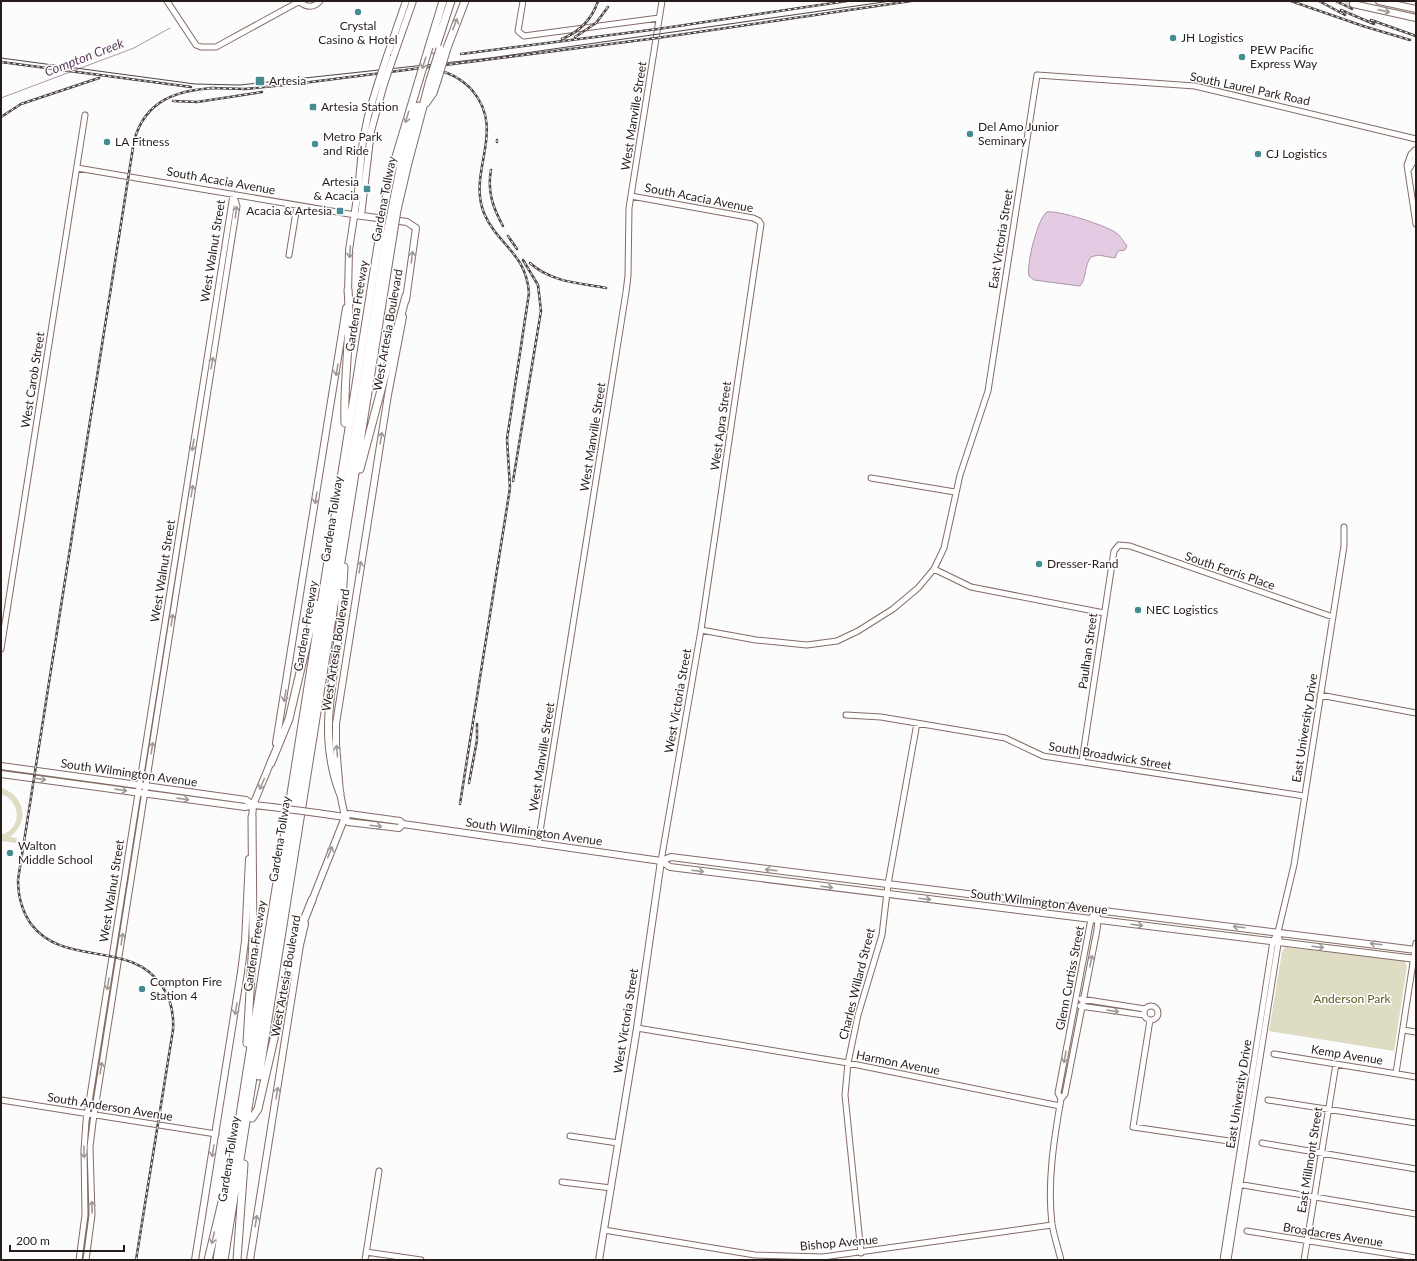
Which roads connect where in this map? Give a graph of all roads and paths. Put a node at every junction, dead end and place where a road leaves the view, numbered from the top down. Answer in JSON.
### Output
{"nodes":[{"id":1,"x":167,"y":1,"type":"edge"},
{"id":2,"x":299,"y":1,"type":"edge"},
{"id":3,"x":320,"y":1,"type":"edge"},
{"id":4,"x":406,"y":1,"type":"edge"},
{"id":5,"x":413,"y":1,"type":"edge"},
{"id":6,"x":443,"y":1,"type":"edge"},
{"id":7,"x":449,"y":1,"type":"edge"},
{"id":8,"x":455,"y":1,"type":"edge"},
{"id":9,"x":465,"y":1,"type":"edge"},
{"id":10,"x":523,"y":1,"type":"edge"},
{"id":11,"x":662,"y":1,"type":"edge"},
{"id":12,"x":1379,"y":1,"type":"edge"},
{"id":13,"x":1353,"y":4,"type":"dead end"},
{"id":14,"x":1416,"y":9,"type":"edge"},
{"id":15,"x":660,"y":18,"type":"junction"},
{"id":16,"x":1416,"y":18,"type":"edge"},
{"id":17,"x":437,"y":20,"type":"junction"},
{"id":18,"x":402,"y":23,"type":"junction"},
{"id":19,"x":438,"y":49,"type":"junction"},
{"id":20,"x":1052,"y":76,"type":"joint"},
{"id":21,"x":428,"y":80,"type":"junction"},
{"id":22,"x":381,"y":83,"type":"junction"},
{"id":23,"x":85,"y":115,"type":"dead end"},
{"id":24,"x":1416,"y":139,"type":"edge"},
{"id":25,"x":1416,"y":150,"type":"edge"},
{"id":26,"x":77,"y":168,"type":"junction"},
{"id":27,"x":233,"y":194,"type":"junction"},
{"id":28,"x":632,"y":196,"type":"junction"},
{"id":29,"x":297,"y":206,"type":"junction"},
{"id":30,"x":391,"y":209,"type":"junction"},
{"id":31,"x":358,"y":215,"type":"junction"},
{"id":32,"x":761,"y":224,"type":"joint"},
{"id":33,"x":1416,"y":224,"type":"edge"},
{"id":34,"x":387,"y":234,"type":"junction"},
{"id":35,"x":378,"y":242,"type":"junction"},
{"id":36,"x":223,"y":252,"type":"junction"},
{"id":37,"x":230,"y":253,"type":"junction"},
{"id":38,"x":289,"y":255,"type":"dead end"},
{"id":39,"x":348,"y":290,"type":"junction"},
{"id":40,"x":406,"y":296,"type":"junction"},
{"id":41,"x":214,"y":311,"type":"junction"},
{"id":42,"x":220,"y":312,"type":"junction"},
{"id":43,"x":196,"y":425,"type":"junction"},
{"id":44,"x":202,"y":426,"type":"junction"},
{"id":45,"x":346,"y":438,"type":"junction"},
{"id":46,"x":871,"y":478,"type":"dead end"},
{"id":47,"x":955,"y":492,"type":"junction"},
{"id":48,"x":183,"y":507,"type":"junction"},
{"id":49,"x":189,"y":508,"type":"junction"},
{"id":50,"x":350,"y":508,"type":"junction"},
{"id":51,"x":1344,"y":527,"type":"dead end"},
{"id":52,"x":332,"y":538,"type":"junction"},
{"id":53,"x":344,"y":539,"type":"junction"},
{"id":54,"x":1119,"y":545,"type":"joint"},
{"id":55,"x":934,"y":569,"type":"junction"},
{"id":56,"x":1104,"y":613,"type":"junction"},
{"id":57,"x":1333,"y":617,"type":"junction"},
{"id":58,"x":701,"y":630,"type":"junction"},
{"id":59,"x":162,"y":638,"type":"junction"},
{"id":60,"x":169,"y":638,"type":"junction"},
{"id":61,"x":1,"y":649,"type":"edge"},
{"id":62,"x":160,"y":655,"type":"junction"},
{"id":63,"x":166,"y":656,"type":"junction"},
{"id":64,"x":156,"y":674,"type":"junction"},
{"id":65,"x":163,"y":675,"type":"junction"},
{"id":66,"x":153,"y":695,"type":"junction"},
{"id":67,"x":160,"y":696,"type":"junction"},
{"id":68,"x":1320,"y":696,"type":"junction"},
{"id":69,"x":151,"y":712,"type":"junction"},
{"id":70,"x":157,"y":712,"type":"junction"},
{"id":71,"x":1416,"y":713,"type":"edge"},
{"id":72,"x":846,"y":715,"type":"dead end"},
{"id":73,"x":917,"y":723,"type":"junction"},
{"id":74,"x":147,"y":733,"type":"junction"},
{"id":75,"x":154,"y":734,"type":"junction"},
{"id":76,"x":1082,"y":762,"type":"junction"},
{"id":77,"x":271,"y":763,"type":"junction"},
{"id":78,"x":1,"y":766,"type":"edge"},
{"id":79,"x":1,"y":774,"type":"edge"},
{"id":80,"x":142,"y":786,"type":"junction"},
{"id":81,"x":141,"y":793,"type":"junction"},
{"id":82,"x":340,"y":793,"type":"junction"},
{"id":83,"x":1304,"y":796,"type":"junction"},
{"id":84,"x":253,"y":805,"type":"junction"},
{"id":85,"x":252,"y":817,"type":"junction"},
{"id":86,"x":345,"y":817,"type":"junction"},
{"id":87,"x":538,"y":844,"type":"junction"},
{"id":88,"x":661,"y":861,"type":"junction"},
{"id":89,"x":888,"y":884,"type":"junction"},
{"id":90,"x":887,"y":894,"type":"junction"},
{"id":91,"x":312,"y":900,"type":"junction"},
{"id":92,"x":1096,"y":910,"type":"junction"},
{"id":93,"x":1091,"y":919,"type":"junction"},
{"id":94,"x":1098,"y":920,"type":"junction"},
{"id":95,"x":1278,"y":932,"type":"junction"},
{"id":96,"x":1276,"y":942,"type":"junction"},
{"id":97,"x":1416,"y":948,"type":"edge"},
{"id":98,"x":1415,"y":959,"type":"edge"},
{"id":99,"x":1076,"y":998,"type":"junction"},
{"id":100,"x":1083,"y":999,"type":"junction"},
{"id":101,"x":1075,"y":1005,"type":"junction"},
{"id":102,"x":1082,"y":1006,"type":"junction"},
{"id":103,"x":1145,"y":1012,"type":"junction"},
{"id":104,"x":1150,"y":1020,"type":"junction"},
{"id":105,"x":637,"y":1028,"type":"junction"},
{"id":106,"x":1403,"y":1030,"type":"junction"},
{"id":107,"x":1416,"y":1032,"type":"edge"},
{"id":108,"x":1274,"y":1054,"type":"dead end"},
{"id":109,"x":848,"y":1063,"type":"junction"},
{"id":110,"x":1336,"y":1064,"type":"junction"},
{"id":111,"x":1396,"y":1073,"type":"junction"},
{"id":112,"x":1416,"y":1077,"type":"edge"},
{"id":113,"x":1061,"y":1099,"type":"junction"},
{"id":114,"x":1,"y":1100,"type":"edge"},
{"id":115,"x":1268,"y":1100,"type":"dead end"},
{"id":116,"x":242,"y":1101,"type":"junction"},
{"id":117,"x":1060,"y":1106,"type":"junction"},
{"id":118,"x":1329,"y":1108,"type":"junction"},
{"id":119,"x":87,"y":1114,"type":"junction"},
{"id":120,"x":94,"y":1115,"type":"junction"},
{"id":121,"x":252,"y":1118,"type":"junction"},
{"id":122,"x":1416,"y":1123,"type":"edge"},
{"id":123,"x":216,"y":1134,"type":"junction"},
{"id":124,"x":570,"y":1136,"type":"dead end"},
{"id":125,"x":1229,"y":1141,"type":"dead end"},
{"id":126,"x":618,"y":1143,"type":"junction"},
{"id":127,"x":1262,"y":1143,"type":"dead end"},
{"id":128,"x":1322,"y":1153,"type":"junction"},
{"id":129,"x":233,"y":1159,"type":"junction"},
{"id":130,"x":244,"y":1164,"type":"junction"},
{"id":131,"x":1416,"y":1169,"type":"edge"},
{"id":132,"x":379,"y":1171,"type":"dead end"},
{"id":133,"x":562,"y":1182,"type":"dead end"},
{"id":134,"x":1238,"y":1184,"type":"junction"},
{"id":135,"x":611,"y":1188,"type":"junction"},
{"id":136,"x":1314,"y":1196,"type":"junction"},
{"id":137,"x":1416,"y":1214,"type":"edge"},
{"id":138,"x":1052,"y":1225,"type":"junction"},
{"id":139,"x":604,"y":1230,"type":"junction"},
{"id":140,"x":1247,"y":1231,"type":"dead end"},
{"id":141,"x":1308,"y":1241,"type":"junction"},
{"id":142,"x":366,"y":1252,"type":"junction"},
{"id":143,"x":861,"y":1253,"type":"junction"},
{"id":144,"x":774,"y":1258,"type":"edge"},
{"id":145,"x":1416,"y":1258,"type":"edge"},
{"id":146,"x":79,"y":1260,"type":"edge"},
{"id":147,"x":86,"y":1260,"type":"edge"},
{"id":148,"x":196,"y":1260,"type":"edge"},
{"id":149,"x":208,"y":1260,"type":"edge"},
{"id":150,"x":217,"y":1260,"type":"edge"},
{"id":151,"x":220,"y":1260,"type":"edge"},
{"id":152,"x":224,"y":1260,"type":"edge"},
{"id":153,"x":228,"y":1260,"type":"edge"},
{"id":154,"x":237,"y":1260,"type":"edge"},
{"id":155,"x":250,"y":1260,"type":"edge"},
{"id":156,"x":365,"y":1260,"type":"edge"},
{"id":157,"x":421,"y":1260,"type":"edge"},
{"id":158,"x":599,"y":1260,"type":"edge"},
{"id":159,"x":1062,"y":1260,"type":"edge"},
{"id":160,"x":1223,"y":1260,"type":"edge"},
{"id":161,"x":1228,"y":1260,"type":"edge"},
{"id":162,"x":1304,"y":1260,"type":"edge"}],
"edges":[{"from":1,"to":2,"type":"street"},
{"from":2,"to":3,"type":"street"},
{"from":4,"to":18,"type":"main road"},
{"from":5,"to":18,"type":"main road"},
{"from":6,"to":17,"type":"highway","name":"Gardena Freeway"},
{"from":7,"to":17,"type":"highway"},
{"from":7,"to":19,"type":"highway"},
{"from":8,"to":19,"type":"highway","name":"Gardena Freeway"},
{"from":19,"to":9,"type":"highway","one_way":true},
{"from":10,"to":15,"type":"street"},
{"from":11,"to":15,"type":"street","name":"West Manville Street"},
{"from":12,"to":14,"type":"main road"},
{"from":13,"to":16,"type":"main road","one_way":true},
{"from":15,"to":28,"type":"street","name":"West Manville Street"},
{"from":17,"to":19,"type":"highway","name":"Gardena Freeway"},
{"from":18,"to":22,"type":"main road","bridge":true},
{"from":18,"to":22,"type":"main road","bridge":true},
{"from":19,"to":21,"type":"highway","name":"Gardena Freeway","bridge":true},
{"from":19,"to":21,"type":"highway","bridge":true},
{"from":20,"to":24,"type":"street","name":"South Laurel Park Road"},
{"from":20,"to":47,"type":"street","name":"East Victoria Street"},
{"from":21,"to":30,"type":"highway","name":"Gardena Freeway"},
{"from":21,"to":30,"type":"highway","name":"Gardena Freeway"},
{"from":22,"to":31,"type":"main road"},
{"from":23,"to":26,"type":"street","name":"West Carob Street"},
{"from":25,"to":33,"type":"street"},
{"from":26,"to":27,"type":"street","name":"South Acacia Avenue"},
{"from":26,"to":61,"type":"street","name":"West Carob Street"},
{"from":27,"to":29,"type":"street","name":"South Acacia Avenue"},
{"from":27,"to":36,"type":"street","name":"West Walnut Street"},
{"from":37,"to":27,"type":"street","name":"West Walnut Street","one_way":true},
{"from":28,"to":32,"type":"street","name":"South Acacia Avenue"},
{"from":28,"to":87,"type":"street","name":"West Manville Street"},
{"from":29,"to":31,"type":"street","name":"South Acacia Avenue"},
{"from":29,"to":38,"type":"street"},
{"from":30,"to":34,"type":"highway","name":"Gardena Freeway","bridge":true},
{"from":30,"to":34,"type":"highway","name":"Gardena Freeway","bridge":true},
{"from":31,"to":39,"type":"main road","one_way":true},
{"from":40,"to":31,"type":"main road","name":"West Artesia Boulevard","one_way":true},
{"from":32,"to":58,"type":"street","name":"West Apra Street"},
{"from":34,"to":35,"type":"highway","name":"Gardena Freeway"},
{"from":34,"to":50,"type":"highway","name":"Gardena Freeway"},
{"from":34,"to":152,"type":"highway","name":"Gardena Tollway"},
{"from":35,"to":45,"type":"highway","name":"Gardena Freeway"},
{"from":35,"to":151,"type":"highway","name":"Gardena Tollway"},
{"from":36,"to":37,"type":"street"},
{"from":36,"to":41,"type":"street","name":"West Walnut Street"},
{"from":37,"to":42,"type":"street","name":"West Walnut Street"},
{"from":39,"to":45,"type":"highway"},
{"from":39,"to":77,"type":"main road","one_way":true},
{"from":40,"to":50,"type":"highway"},
{"from":82,"to":40,"type":"main road","name":"West Artesia Boulevard","one_way":true},
{"from":41,"to":42,"type":"street"},
{"from":41,"to":43,"type":"street","name":"West Walnut Street"},
{"from":44,"to":42,"type":"street","name":"West Walnut Street","one_way":true},
{"from":43,"to":44,"type":"street"},
{"from":43,"to":48,"type":"street","name":"West Walnut Street","one_way":true},
{"from":49,"to":44,"type":"street","name":"West Walnut Street","one_way":true},
{"from":45,"to":52,"type":"highway","name":"Gardena Freeway"},
{"from":46,"to":47,"type":"street"},
{"from":47,"to":55,"type":"street"},
{"from":48,"to":49,"type":"street"},
{"from":48,"to":59,"type":"street","name":"West Walnut Street"},
{"from":60,"to":49,"type":"street","name":"West Walnut Street","one_way":true},
{"from":50,"to":53,"type":"highway","name":"Gardena Freeway"},
{"from":51,"to":57,"type":"street","name":"East University Drive"},
{"from":52,"to":77,"type":"highway"},
{"from":52,"to":116,"type":"highway","name":"Gardena Freeway"},
{"from":53,"to":82,"type":"highway"},
{"from":53,"to":121,"type":"highway","name":"Gardena Freeway"},
{"from":54,"to":56,"type":"street","name":"Paulhan Street"},
{"from":54,"to":57,"type":"street","name":"South Ferris Place"},
{"from":55,"to":56,"type":"street"},
{"from":55,"to":58,"type":"street"},
{"from":56,"to":76,"type":"street","name":"Paulhan Street"},
{"from":57,"to":68,"type":"street","name":"East University Drive"},
{"from":58,"to":88,"type":"street","name":"West Victoria Street"},
{"from":59,"to":60,"type":"street"},
{"from":59,"to":62,"type":"street","name":"West Walnut Street"},
{"from":60,"to":63,"type":"street","name":"West Walnut Street"},
{"from":62,"to":63,"type":"street"},
{"from":62,"to":64,"type":"street","name":"West Walnut Street"},
{"from":63,"to":65,"type":"street","name":"West Walnut Street"},
{"from":64,"to":65,"type":"street"},
{"from":64,"to":66,"type":"street","name":"West Walnut Street"},
{"from":65,"to":67,"type":"street","name":"West Walnut Street"},
{"from":66,"to":67,"type":"street"},
{"from":66,"to":69,"type":"street","name":"West Walnut Street"},
{"from":67,"to":70,"type":"street","name":"West Walnut Street"},
{"from":68,"to":71,"type":"street"},
{"from":68,"to":83,"type":"street","name":"East University Drive"},
{"from":69,"to":70,"type":"street"},
{"from":69,"to":74,"type":"street","name":"West Walnut Street"},
{"from":70,"to":75,"type":"street","name":"West Walnut Street"},
{"from":72,"to":73,"type":"street","name":"South Broadwick Street"},
{"from":73,"to":76,"type":"street","name":"South Broadwick Street"},
{"from":73,"to":89,"type":"street","name":"Charles Willard Street"},
{"from":74,"to":75,"type":"street"},
{"from":74,"to":80,"type":"street","name":"West Walnut Street"},
{"from":80,"to":75,"type":"street","name":"West Walnut Street","one_way":true},
{"from":76,"to":83,"type":"street","name":"South Broadwick Street"},
{"from":77,"to":84,"type":"main road","one_way":true},
{"from":78,"to":80,"type":"main road","name":"South Wilmington Avenue"},
{"from":79,"to":81,"type":"main road","name":"South Wilmington Avenue","one_way":true},
{"from":80,"to":81,"type":"street","name":"West Walnut Street"},
{"from":80,"to":84,"type":"main road","name":"South Wilmington Avenue"},
{"from":81,"to":84,"type":"main road","name":"South Wilmington Avenue","one_way":true},
{"from":81,"to":119,"type":"street","name":"West Walnut Street","one_way":true},
{"from":120,"to":81,"type":"street","name":"West Walnut Street","one_way":true},
{"from":82,"to":86,"type":"main road","name":"West Artesia Boulevard"},
{"from":83,"to":95,"type":"street","name":"East University Drive"},
{"from":84,"to":85,"type":"main road"},
{"from":84,"to":86,"type":"main road","name":"South Wilmington Avenue","bridge":true},
{"from":85,"to":116,"type":"highway"},
{"from":85,"to":123,"type":"main road","one_way":true},
{"from":86,"to":87,"type":"main road","name":"South Wilmington Avenue"},
{"from":91,"to":86,"type":"main road","name":"West Artesia Boulevard","one_way":true},
{"from":87,"to":88,"type":"main road","name":"South Wilmington Avenue"},
{"from":89,"to":88,"type":"main road","name":"South Wilmington Avenue","one_way":true},
{"from":88,"to":90,"type":"main road","name":"South Wilmington Avenue","one_way":true},
{"from":88,"to":105,"type":"main road","name":"West Victoria Street"},
{"from":89,"to":90,"type":"street","name":"Charles Willard Street"},
{"from":89,"to":92,"type":"main road","name":"South Wilmington Avenue"},
{"from":90,"to":93,"type":"main road","name":"South Wilmington Avenue","one_way":true},
{"from":90,"to":109,"type":"street","name":"Charles Willard Street"},
{"from":91,"to":121,"type":"highway"},
{"from":155,"to":91,"type":"main road","name":"West Artesia Boulevard","one_way":true},
{"from":92,"to":93,"type":"street","name":"Glenn Curtiss Street"},
{"from":92,"to":94,"type":"street","name":"Glenn Curtiss Street"},
{"from":95,"to":92,"type":"main road","name":"South Wilmington Avenue","one_way":true},
{"from":93,"to":94,"type":"main road","name":"South Wilmington Avenue"},
{"from":93,"to":99,"type":"street","name":"Glenn Curtiss Street"},
{"from":94,"to":96,"type":"main road","name":"South Wilmington Avenue","one_way":true},
{"from":100,"to":94,"type":"street","name":"Glenn Curtiss Street","one_way":true},
{"from":95,"to":96,"type":"street","name":"East University Drive"},
{"from":97,"to":95,"type":"main road","name":"South Wilmington Avenue","one_way":true},
{"from":96,"to":98,"type":"main road","name":"South Wilmington Avenue","one_way":true},
{"from":96,"to":134,"type":"street","name":"East University Drive"},
{"from":97,"to":98,"type":"street"},
{"from":98,"to":106,"type":"street"},
{"from":99,"to":100,"type":"street"},
{"from":99,"to":101,"type":"street","name":"Glenn Curtiss Street"},
{"from":100,"to":102,"type":"street","name":"Glenn Curtiss Street"},
{"from":100,"to":103,"type":"street"},
{"from":101,"to":102,"type":"street"},
{"from":101,"to":113,"type":"street","name":"Glenn Curtiss Street","one_way":true},
{"from":102,"to":103,"type":"street","one_way":true},
{"from":102,"to":113,"type":"street","name":"Glenn Curtiss Street"},
{"from":103,"to":104,"type":"street"},
{"from":103,"to":104,"type":"street"},
{"from":104,"to":125,"type":"street"},
{"from":105,"to":109,"type":"street","name":"Harmon Avenue"},
{"from":105,"to":126,"type":"main road","name":"West Victoria Street"},
{"from":106,"to":107,"type":"street"},
{"from":106,"to":111,"type":"street"},
{"from":108,"to":110,"type":"street","name":"Kemp Avenue"},
{"from":109,"to":117,"type":"street","name":"Harmon Avenue"},
{"from":109,"to":143,"type":"street","name":"Charles Willard Street"},
{"from":110,"to":111,"type":"street","name":"Kemp Avenue"},
{"from":110,"to":118,"type":"street","name":"East Millmont Street"},
{"from":111,"to":112,"type":"street","name":"Kemp Avenue"},
{"from":113,"to":117,"type":"street","name":"Glenn Curtiss Street"},
{"from":114,"to":119,"type":"street","name":"South Anderson Avenue"},
{"from":115,"to":118,"type":"street"},
{"from":116,"to":129,"type":"highway","name":"Gardena Freeway"},
{"from":117,"to":138,"type":"street","name":"Glenn Curtiss Street"},
{"from":118,"to":122,"type":"street"},
{"from":118,"to":128,"type":"street","name":"East Millmont Street"},
{"from":119,"to":120,"type":"street","name":"South Anderson Avenue"},
{"from":119,"to":146,"type":"street","name":"West Walnut Street","one_way":true},
{"from":120,"to":123,"type":"street","name":"South Anderson Avenue"},
{"from":147,"to":120,"type":"street","name":"West Walnut Street","one_way":true},
{"from":121,"to":130,"type":"highway","name":"Gardena Freeway"},
{"from":123,"to":148,"type":"main road","one_way":true},
{"from":124,"to":126,"type":"street"},
{"from":126,"to":135,"type":"main road","name":"West Victoria Street"},
{"from":127,"to":128,"type":"street"},
{"from":128,"to":131,"type":"street"},
{"from":128,"to":136,"type":"street","name":"East Millmont Street"},
{"from":129,"to":149,"type":"highway","one_way":true},
{"from":129,"to":150,"type":"highway","name":"Gardena Freeway"},
{"from":130,"to":153,"type":"highway","name":"Gardena Freeway"},
{"from":130,"to":154,"type":"highway"},
{"from":132,"to":142,"type":"street"},
{"from":133,"to":135,"type":"street"},
{"from":134,"to":136,"type":"street"},
{"from":134,"to":160,"type":"street","name":"East University Drive"},
{"from":134,"to":161,"type":"street","name":"East University Drive"},
{"from":135,"to":139,"type":"main road"},
{"from":136,"to":137,"type":"street"},
{"from":136,"to":141,"type":"street","name":"East Millmont Street"},
{"from":138,"to":143,"type":"street","name":"Bishop Avenue"},
{"from":138,"to":159,"type":"street","name":"Glenn Curtiss Street"},
{"from":139,"to":144,"type":"street","name":"Bishop Avenue"},
{"from":139,"to":158,"type":"main road"},
{"from":140,"to":141,"type":"street","name":"Broadacres Avenue"},
{"from":141,"to":145,"type":"street","name":"Broadacres Avenue"},
{"from":141,"to":162,"type":"street","name":"East Millmont Street"},
{"from":142,"to":156,"type":"street"},
{"from":142,"to":157,"type":"street"},
{"from":143,"to":144,"type":"street","name":"Bishop Avenue"}]}
